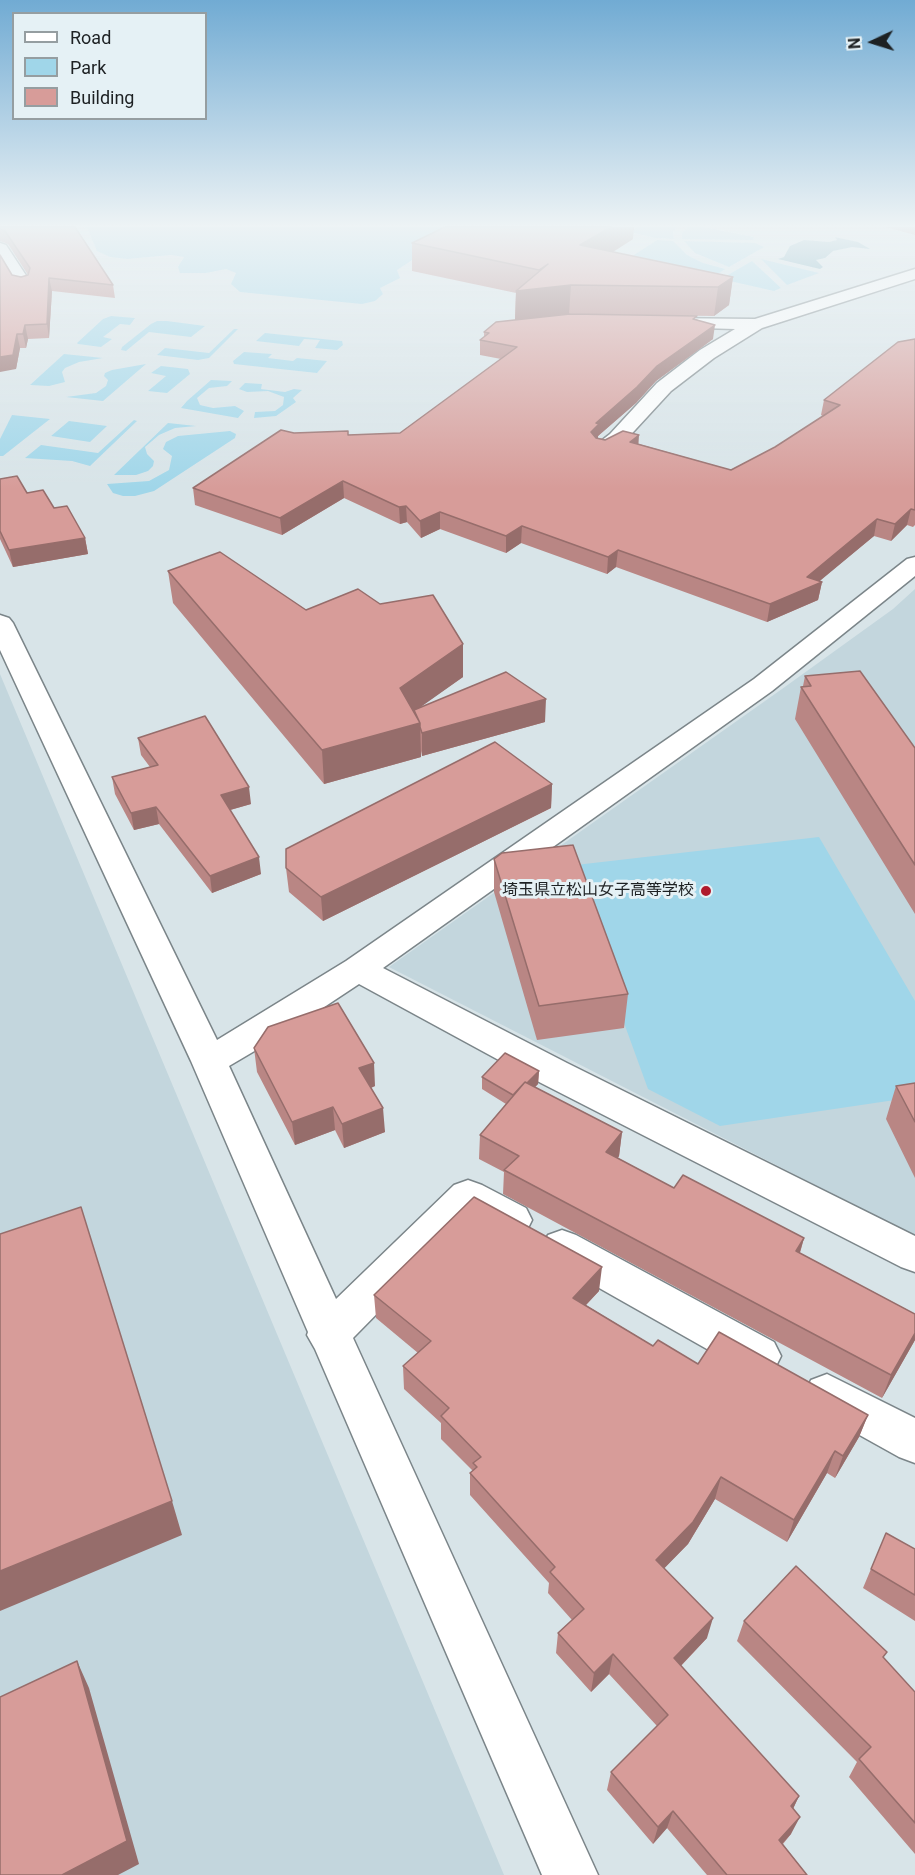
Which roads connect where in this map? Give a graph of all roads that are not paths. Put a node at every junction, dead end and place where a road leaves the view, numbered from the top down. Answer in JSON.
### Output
{"nodes":[{"id":1,"x":786,"y":314,"type":"edge"},
{"id":2,"x":655,"y":322,"type":"edge"},
{"id":3,"x":756,"y":324,"type":"junction"},
{"id":4,"x":603,"y":448,"type":"edge"},
{"id":5,"x":915,"y":564,"type":"edge"},
{"id":6,"x":0,"y":623,"type":"edge"},
{"id":7,"x":358,"y":969,"type":"junction"},
{"id":8,"x":209,"y":1061,"type":"junction"},
{"id":9,"x":915,"y":1255,"type":"edge"},
{"id":10,"x":328,"y":1335,"type":"junction"},
{"id":11,"x":915,"y":1442,"type":"edge"},
{"id":12,"x":570,"y":1875,"type":"edge"}],
"edges":[{"from":1,"to":3,"type":"street"},
{"from":2,"to":3,"type":"street"},
{"from":3,"to":4,"type":"street"},
{"from":5,"to":7,"type":"street"},
{"from":6,"to":8,"type":"street"},
{"from":7,"to":8,"type":"street"},
{"from":7,"to":9,"type":"street"},
{"from":8,"to":10,"type":"street"},
{"from":10,"to":11,"type":"street"},
{"from":10,"to":12,"type":"street"}]}
